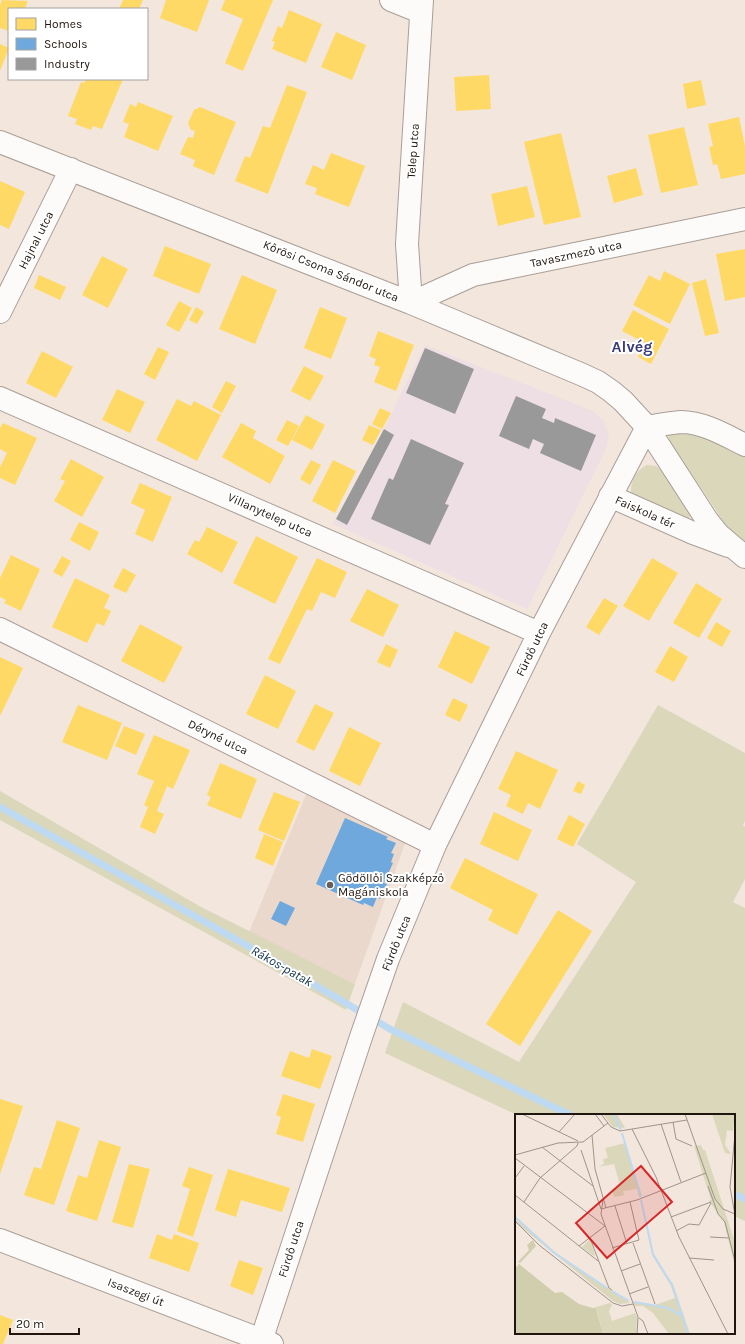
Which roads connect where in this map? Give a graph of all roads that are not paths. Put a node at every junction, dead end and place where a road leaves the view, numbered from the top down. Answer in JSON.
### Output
{"nodes":[{"id":1,"x":391,"y":0,"type":"edge"},
{"id":2,"x":422,"y":6,"type":"edge"},
{"id":3,"x":0,"y":142,"type":"edge"},
{"id":4,"x":71,"y":169,"type":"junction"},
{"id":5,"x":745,"y":219,"type":"edge"},
{"id":6,"x":411,"y":303,"type":"junction"},
{"id":7,"x":0,"y":312,"type":"edge"},
{"id":8,"x":0,"y":398,"type":"edge"},
{"id":9,"x":646,"y":427,"type":"junction"},
{"id":10,"x":745,"y":445,"type":"edge"},
{"id":11,"x":610,"y":496,"type":"junction"},
{"id":12,"x":738,"y":552,"type":"edge"},
{"id":13,"x":0,"y":629,"type":"edge"},
{"id":14,"x":539,"y":633,"type":"junction"},
{"id":15,"x":435,"y":845,"type":"junction"},
{"id":16,"x":0,"y":1240,"type":"edge"},
{"id":17,"x":264,"y":1343,"type":"edge"}],
"edges":[{"from":1,"to":2,"type":"street"},
{"from":2,"to":6,"type":"street","name":"Telep utca"},
{"from":3,"to":4,"type":"street","name":"Kőrösi Csoma Sándor utca"},
{"from":4,"to":6,"type":"street","name":"Kőrösi Csoma Sándor utca"},
{"from":4,"to":7,"type":"street","name":"Hajnal utca"},
{"from":5,"to":6,"type":"street","name":"Tavaszmező utca"},
{"from":6,"to":9,"type":"street","name":"Kőrösi Csoma Sándor utca"},
{"from":8,"to":14,"type":"street","name":"Villanytelep utca"},
{"from":9,"to":10,"type":"street"},
{"from":9,"to":11,"type":"street","name":"Faiskola tér"},
{"from":9,"to":12,"type":"street","name":"Faiskola tér"},
{"from":11,"to":12,"type":"street","name":"Faiskola tér"},
{"from":11,"to":14,"type":"street","name":"Fürdő utca"},
{"from":13,"to":15,"type":"street","name":"Déryné utca"},
{"from":14,"to":15,"type":"street","name":"Fürdő utca"},
{"from":15,"to":17,"type":"street","name":"Fürdő utca"},
{"from":16,"to":17,"type":"street","name":"Isaszegi út"}]}
